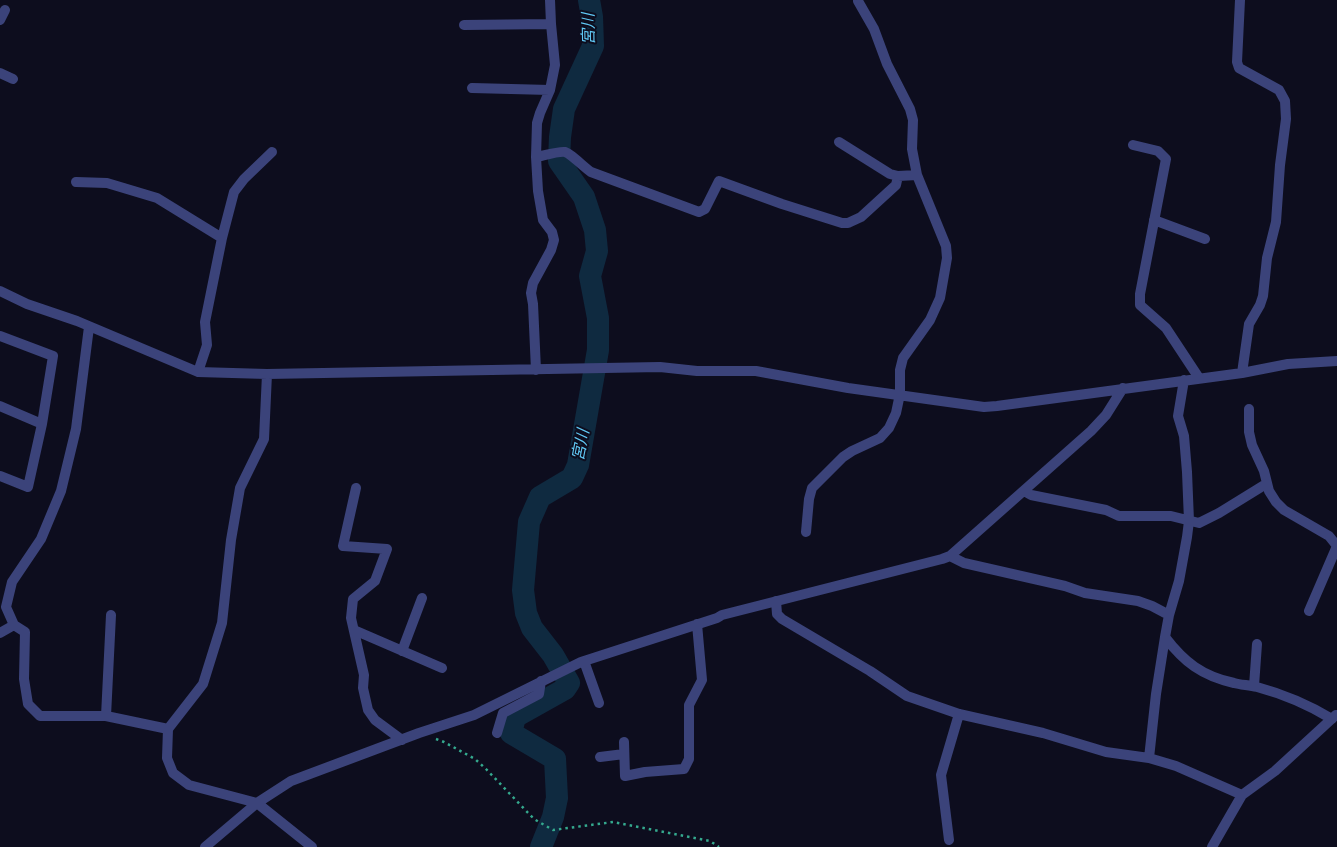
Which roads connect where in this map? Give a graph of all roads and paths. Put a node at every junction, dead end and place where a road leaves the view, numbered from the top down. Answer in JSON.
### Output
{"nodes":[{"id":1,"x":550,"y":0,"type":"edge"},
{"id":2,"x":1240,"y":0,"type":"edge"},
{"id":3,"x":858,"y":1,"type":"dead end"},
{"id":4,"x":5,"y":10,"type":"dead end"},
{"id":5,"x":0,"y":20,"type":"edge"},
{"id":6,"x":551,"y":24,"type":"junction"},
{"id":7,"x":464,"y":25,"type":"dead end"},
{"id":8,"x":0,"y":73,"type":"edge"},
{"id":9,"x":13,"y":79,"type":"dead end"},
{"id":10,"x":472,"y":88,"type":"dead end"},
{"id":11,"x":550,"y":90,"type":"junction"},
{"id":12,"x":839,"y":142,"type":"dead end"},
{"id":13,"x":1133,"y":145,"type":"dead end"},
{"id":14,"x":272,"y":152,"type":"dead end"},
{"id":15,"x":536,"y":158,"type":"junction"},
{"id":16,"x":917,"y":175,"type":"junction"},
{"id":17,"x":898,"y":176,"type":"junction"},
{"id":18,"x":76,"y":182,"type":"dead end"},
{"id":19,"x":1154,"y":220,"type":"junction"},
{"id":20,"x":222,"y":238,"type":"junction"},
{"id":21,"x":1205,"y":239,"type":"dead end"},
{"id":22,"x":0,"y":291,"type":"edge"},
{"id":23,"x":90,"y":327,"type":"junction"},
{"id":24,"x":0,"y":336,"type":"edge"},
{"id":25,"x":1337,"y":361,"type":"edge"},
{"id":26,"x":536,"y":370,"type":"junction"},
{"id":27,"x":198,"y":372,"type":"junction"},
{"id":28,"x":1242,"y":373,"type":"junction"},
{"id":29,"x":268,"y":374,"type":"junction"},
{"id":30,"x":1199,"y":378,"type":"junction"},
{"id":31,"x":1184,"y":380,"type":"junction"},
{"id":32,"x":1123,"y":388,"type":"junction"},
{"id":33,"x":900,"y":394,"type":"junction"},
{"id":34,"x":0,"y":406,"type":"edge"},
{"id":35,"x":1249,"y":409,"type":"dead end"},
{"id":36,"x":42,"y":424,"type":"junction"},
{"id":37,"x":0,"y":476,"type":"edge"},
{"id":38,"x":1266,"y":484,"type":"junction"},
{"id":39,"x":356,"y":488,"type":"dead end"},
{"id":40,"x":1024,"y":491,"type":"junction"},
{"id":41,"x":1188,"y":521,"type":"junction"},
{"id":42,"x":806,"y":532,"type":"dead end"},
{"id":43,"x":1337,"y":546,"type":"edge"},
{"id":44,"x":950,"y":556,"type":"junction"},
{"id":45,"x":422,"y":598,"type":"dead end"},
{"id":46,"x":776,"y":601,"type":"junction"},
{"id":47,"x":1310,"y":611,"type":"dead end"},
{"id":48,"x":111,"y":615,"type":"dead end"},
{"id":49,"x":1169,"y":615,"type":"junction"},
{"id":50,"x":697,"y":624,"type":"junction"},
{"id":51,"x":14,"y":625,"type":"junction"},
{"id":52,"x":354,"y":630,"type":"junction"},
{"id":53,"x":0,"y":633,"type":"edge"},
{"id":54,"x":1164,"y":636,"type":"junction"},
{"id":55,"x":1257,"y":644,"type":"dead end"},
{"id":56,"x":402,"y":651,"type":"junction"},
{"id":57,"x":582,"y":662,"type":"junction"},
{"id":58,"x":442,"y":668,"type":"dead end"},
{"id":59,"x":542,"y":681,"type":"junction"},
{"id":60,"x":1254,"y":686,"type":"junction"},
{"id":61,"x":599,"y":703,"type":"dead end"},
{"id":62,"x":959,"y":714,"type":"junction"},
{"id":63,"x":106,"y":716,"type":"junction"},
{"id":64,"x":1334,"y":716,"type":"edge"},
{"id":65,"x":168,"y":730,"type":"junction"},
{"id":66,"x":498,"y":733,"type":"dead end"},
{"id":67,"x":419,"y":734,"type":"junction"},
{"id":68,"x":402,"y":740,"type":"junction"},
{"id":69,"x":624,"y":742,"type":"dead end"},
{"id":70,"x":624,"y":754,"type":"junction"},
{"id":71,"x":600,"y":757,"type":"dead end"},
{"id":72,"x":1149,"y":758,"type":"junction"},
{"id":73,"x":1242,"y":795,"type":"junction"},
{"id":74,"x":257,"y":803,"type":"junction"},
{"id":75,"x":949,"y":840,"type":"dead end"},
{"id":76,"x":205,"y":847,"type":"edge"},
{"id":77,"x":312,"y":847,"type":"edge"},
{"id":78,"x":719,"y":847,"type":"edge"},
{"id":79,"x":1212,"y":847,"type":"edge"}],
"edges":[{"from":1,"to":6,"type":"street"},
{"from":2,"to":28,"type":"street"},
{"from":3,"to":16,"type":"street"},
{"from":4,"to":5,"type":"street"},
{"from":6,"to":7,"type":"street"},
{"from":6,"to":11,"type":"street"},
{"from":8,"to":9,"type":"street"},
{"from":10,"to":11,"type":"street"},
{"from":11,"to":15,"type":"street"},
{"from":12,"to":17,"type":"street"},
{"from":13,"to":19,"type":"street"},
{"from":14,"to":20,"type":"street"},
{"from":15,"to":17,"type":"street"},
{"from":15,"to":26,"type":"street"},
{"from":16,"to":17,"type":"street"},
{"from":16,"to":33,"type":"street"},
{"from":18,"to":20,"type":"street"},
{"from":19,"to":21,"type":"street"},
{"from":19,"to":30,"type":"street"},
{"from":20,"to":27,"type":"street"},
{"from":22,"to":23,"type":"street"},
{"from":23,"to":27,"type":"street"},
{"from":23,"to":51,"type":"street"},
{"from":24,"to":36,"type":"street"},
{"from":25,"to":28,"type":"street"},
{"from":26,"to":29,"type":"street"},
{"from":26,"to":33,"type":"street"},
{"from":27,"to":29,"type":"street"},
{"from":28,"to":30,"type":"street"},
{"from":29,"to":65,"type":"street"},
{"from":30,"to":31,"type":"street"},
{"from":31,"to":32,"type":"street"},
{"from":31,"to":41,"type":"street"},
{"from":32,"to":33,"type":"street"},
{"from":32,"to":40,"type":"street"},
{"from":33,"to":42,"type":"street"},
{"from":34,"to":36,"type":"street"},
{"from":35,"to":38,"type":"street"},
{"from":36,"to":37,"type":"street"},
{"from":38,"to":41,"type":"street"},
{"from":38,"to":43,"type":"street"},
{"from":39,"to":52,"type":"street"},
{"from":40,"to":41,"type":"street"},
{"from":40,"to":44,"type":"street"},
{"from":41,"to":49,"type":"street"},
{"from":43,"to":47,"type":"street"},
{"from":44,"to":46,"type":"street"},
{"from":44,"to":49,"type":"street"},
{"from":45,"to":56,"type":"street"},
{"from":46,"to":50,"type":"street"},
{"from":46,"to":62,"type":"street"},
{"from":48,"to":63,"type":"street"},
{"from":49,"to":54,"type":"street"},
{"from":50,"to":57,"type":"street"},
{"from":50,"to":70,"type":"street"},
{"from":51,"to":53,"type":"street"},
{"from":51,"to":63,"type":"street"},
{"from":52,"to":56,"type":"street"},
{"from":52,"to":68,"type":"street"},
{"from":54,"to":60,"type":"street"},
{"from":54,"to":72,"type":"street"},
{"from":55,"to":60,"type":"street"},
{"from":56,"to":58,"type":"street"},
{"from":57,"to":59,"type":"street"},
{"from":57,"to":61,"type":"street"},
{"from":59,"to":66,"type":"street"},
{"from":59,"to":67,"type":"street"},
{"from":60,"to":64,"type":"street"},
{"from":62,"to":72,"type":"street"},
{"from":62,"to":75,"type":"street"},
{"from":63,"to":65,"type":"street"},
{"from":64,"to":73,"type":"street"},
{"from":65,"to":74,"type":"street"},
{"from":67,"to":68,"type":"street"},
{"from":67,"to":78,"type":"path"},
{"from":68,"to":74,"type":"street"},
{"from":69,"to":70,"type":"street"},
{"from":70,"to":71,"type":"street"},
{"from":72,"to":73,"type":"street"},
{"from":73,"to":79,"type":"street"},
{"from":74,"to":76,"type":"street"},
{"from":74,"to":77,"type":"street"}]}
